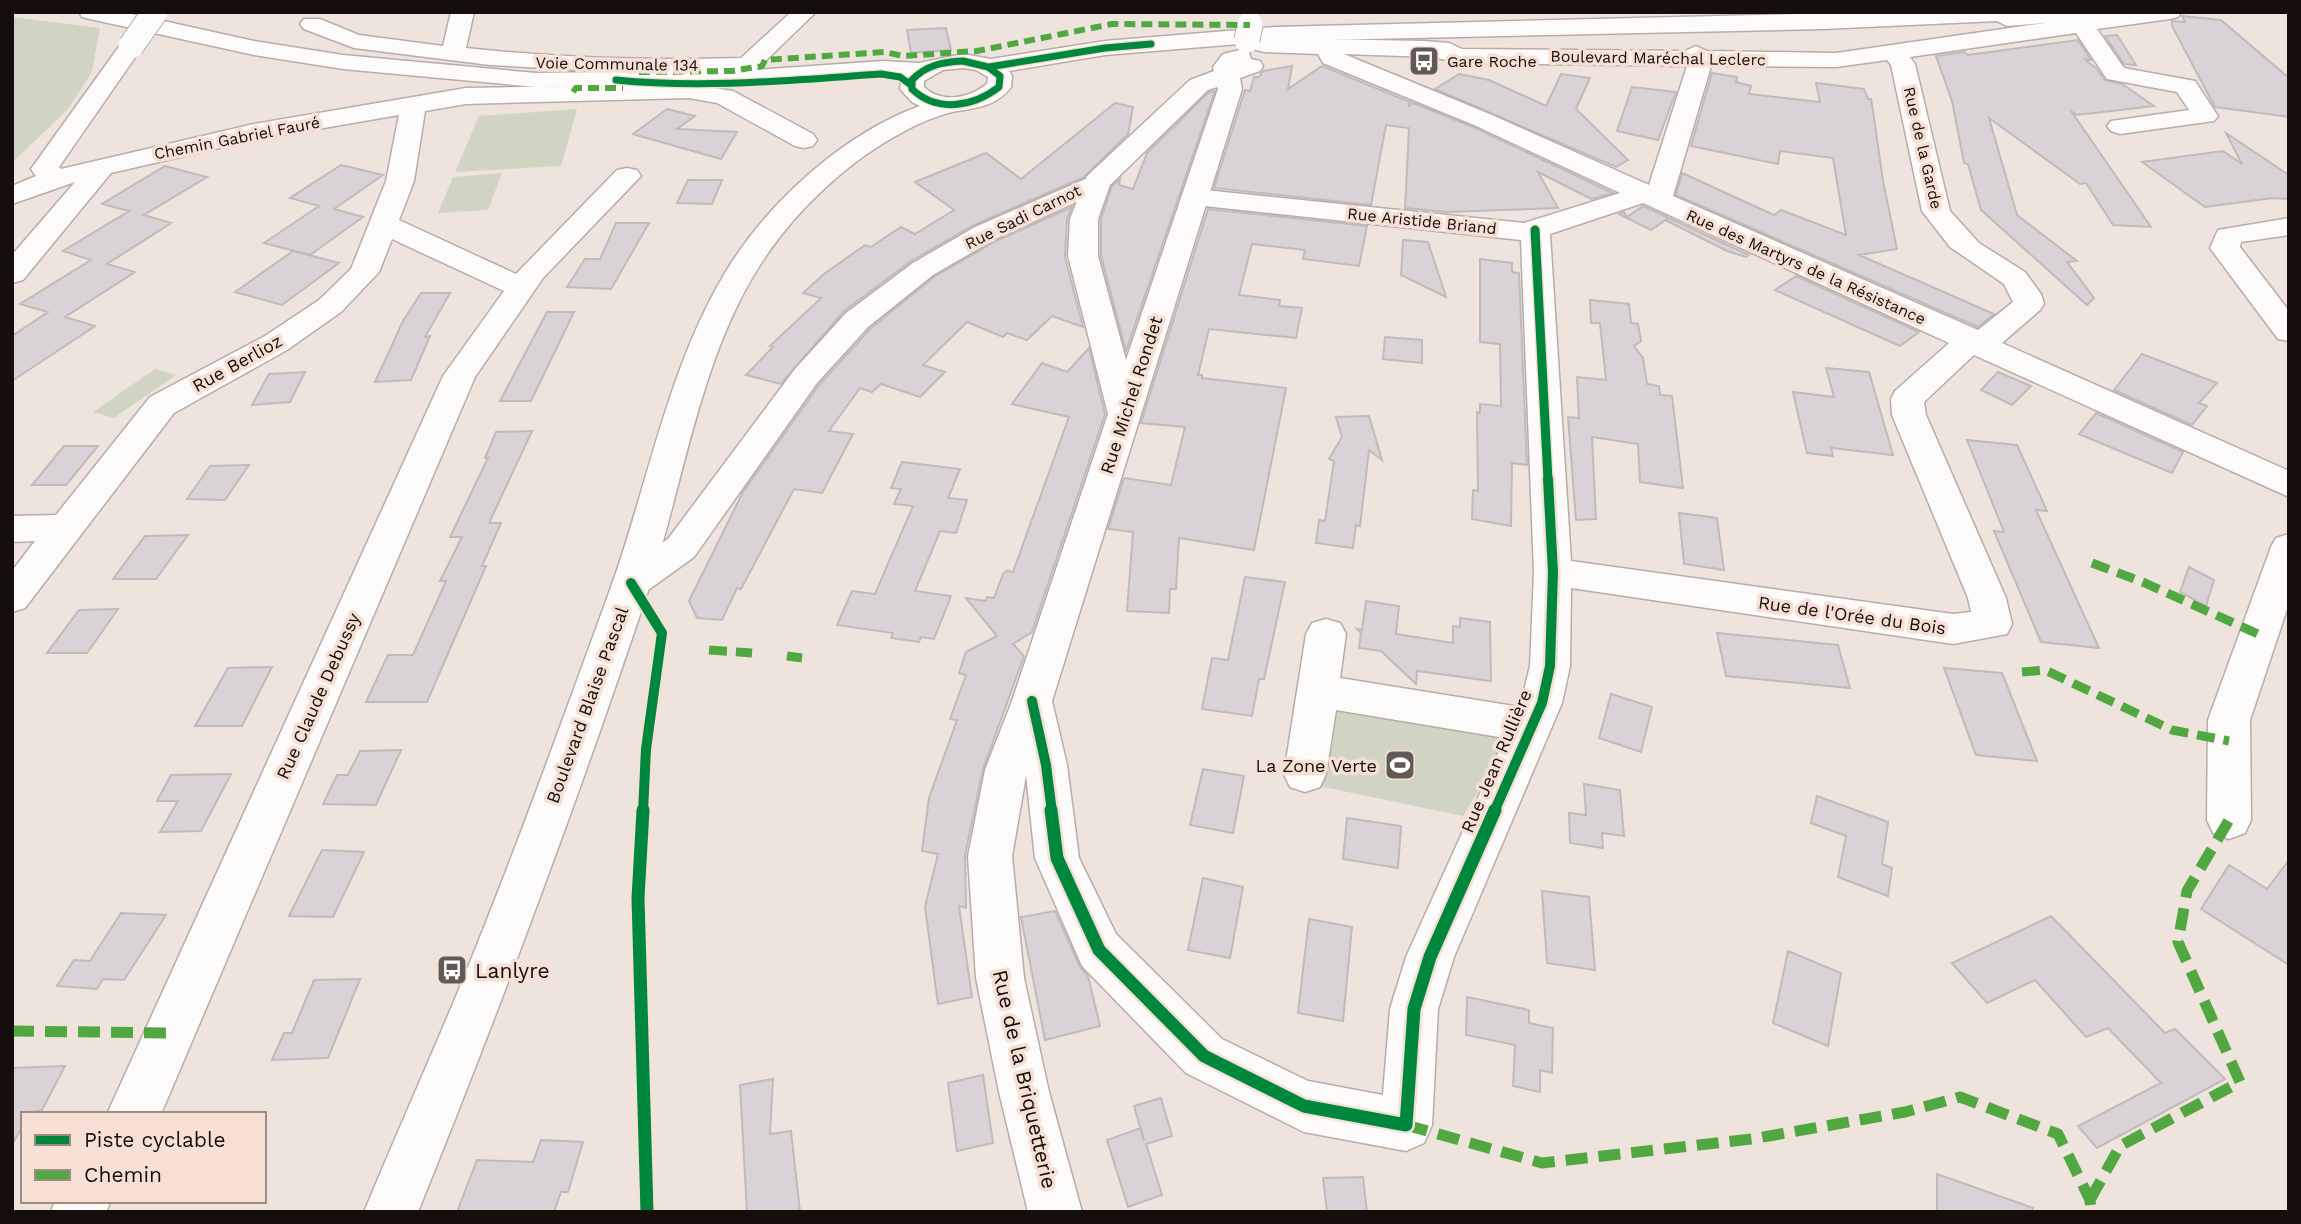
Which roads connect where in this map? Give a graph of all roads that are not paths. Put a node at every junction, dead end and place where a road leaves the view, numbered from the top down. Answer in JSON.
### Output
{"nodes":[{"id":1,"x":90,"y":12,"type":"edge"},
{"id":2,"x":155,"y":12,"type":"edge"},
{"id":3,"x":463,"y":12,"type":"edge"},
{"id":4,"x":2031,"y":12,"type":"edge"},
{"id":5,"x":2170,"y":12,"type":"edge"},
{"id":6,"x":804,"y":13,"type":"edge"},
{"id":7,"x":2091,"y":19,"type":"edge"},
{"id":8,"x":1823,"y":22,"type":"junction"},
{"id":9,"x":312,"y":24,"type":"dead end"},
{"id":10,"x":1328,"y":47,"type":"junction"},
{"id":11,"x":1892,"y":50,"type":"junction"},
{"id":12,"x":1250,"y":52,"type":"edge"},
{"id":13,"x":453,"y":54,"type":"junction"},
{"id":14,"x":1698,"y":56,"type":"junction"},
{"id":15,"x":994,"y":77,"type":"junction"},
{"id":16,"x":916,"y":83,"type":"junction"},
{"id":17,"x":952,"y":104,"type":"junction"},
{"id":18,"x":413,"y":107,"type":"junction"},
{"id":19,"x":2120,"y":126,"type":"dead end"},
{"id":20,"x":890,"y":129,"type":"junction"},
{"id":21,"x":804,"y":140,"type":"dead end"},
{"id":22,"x":103,"y":166,"type":"junction"},
{"id":23,"x":627,"y":176,"type":"dead end"},
{"id":24,"x":55,"y":178,"type":"junction"},
{"id":25,"x":1097,"y":182,"type":"junction"},
{"id":26,"x":12,"y":196,"type":"edge"},
{"id":27,"x":1195,"y":197,"type":"junction"},
{"id":28,"x":1651,"y":197,"type":"junction"},
{"id":29,"x":383,"y":224,"type":"junction"},
{"id":30,"x":2289,"y":226,"type":"edge"},
{"id":31,"x":1535,"y":230,"type":"junction"},
{"id":32,"x":12,"y":274,"type":"edge"},
{"id":33,"x":2252,"y":285,"type":"junction"},
{"id":34,"x":520,"y":287,"type":"junction"},
{"id":35,"x":2289,"y":291,"type":"edge"},
{"id":36,"x":2289,"y":332,"type":"edge"},
{"id":37,"x":1970,"y":341,"type":"junction"},
{"id":38,"x":1125,"y":414,"type":"junction"},
{"id":39,"x":2289,"y":485,"type":"edge"},
{"id":40,"x":66,"y":528,"type":"junction"},
{"id":41,"x":12,"y":529,"type":"edge"},
{"id":42,"x":2289,"y":547,"type":"edge"},
{"id":43,"x":1553,"y":572,"type":"junction"},
{"id":44,"x":631,"y":583,"type":"junction"},
{"id":45,"x":12,"y":598,"type":"edge"},
{"id":46,"x":1326,"y":634,"type":"dead end"},
{"id":47,"x":1318,"y":691,"type":"junction"},
{"id":48,"x":1032,"y":701,"type":"junction"},
{"id":49,"x":1532,"y":726,"type":"junction"},
{"id":50,"x":1304,"y":774,"type":"dead end"},
{"id":51,"x":2229,"y":820,"type":"dead end"},
{"id":52,"x":134,"y":1112,"type":"edge"},
{"id":53,"x":391,"y":1212,"type":"edge"},
{"id":54,"x":1055,"y":1212,"type":"edge"}],
"edges":[{"from":1,"to":16,"type":"street"},
{"from":2,"to":24,"type":"street","bridge":true},
{"from":3,"to":13,"type":"street"},
{"from":4,"to":8,"type":"street"},
{"from":5,"to":7,"type":"street","name":"Boulevard Maréchal Leclerc"},
{"from":6,"to":13,"type":"street","name":"Voie Communale 134"},
{"from":7,"to":8,"type":"street"},
{"from":7,"to":11,"type":"street","name":"Boulevard Maréchal Leclerc"},
{"from":7,"to":19,"type":"street"},
{"from":8,"to":15,"type":"street","name":"Boulevard Blaise Pascal"},
{"from":9,"to":13,"type":"street","name":"Voie Communale 134"},
{"from":10,"to":12,"type":"street","name":"Boulevard Maréchal Leclerc"},
{"from":10,"to":14,"type":"street","name":"Boulevard Maréchal Leclerc"},
{"from":10,"to":28,"type":"street","name":"Rue des Martyrs de la Résistance"},
{"from":11,"to":14,"type":"street","name":"Boulevard Maréchal Leclerc"},
{"from":11,"to":37,"type":"street","name":"Rue de la Garde"},
{"from":12,"to":25,"type":"street","name":"Rue Sadi Carnot"},
{"from":12,"to":27,"type":"street","name":"Rue Michel Rondet"},
{"from":14,"to":28,"type":"street"},
{"from":15,"to":16,"type":"street"},
{"from":15,"to":17,"type":"street","name":"Boulevard Blaise Pascal"},
{"from":16,"to":17,"type":"street"},
{"from":16,"to":20,"type":"street","name":"Boulevard Blaise Pascal"},
{"from":17,"to":20,"type":"street","name":"Boulevard Blaise Pascal"},
{"from":18,"to":21,"type":"street","name":"Chemin Gabriel Fauré"},
{"from":18,"to":22,"type":"street","name":"Chemin Gabriel Fauré"},
{"from":18,"to":29,"type":"street","name":"Rue Berlioz"},
{"from":20,"to":44,"type":"street","name":"Boulevard Blaise Pascal"},
{"from":22,"to":24,"type":"street","name":"Chemin Gabriel Fauré"},
{"from":22,"to":32,"type":"street"},
{"from":23,"to":34,"type":"street","name":"Rue Claude Debussy"},
{"from":24,"to":26,"type":"street","name":"Chemin Gabriel Fauré"},
{"from":25,"to":38,"type":"street"},
{"from":25,"to":44,"type":"street","name":"Rue Sadi Carnot"},
{"from":27,"to":31,"type":"street","name":"Rue Aristide Briand"},
{"from":27,"to":38,"type":"street","name":"Rue Michel Rondet"},
{"from":28,"to":31,"type":"street","name":"Rue Aristide Briand"},
{"from":28,"to":37,"type":"street","name":"Rue des Martyrs de la Résistance"},
{"from":29,"to":34,"type":"street"},
{"from":29,"to":40,"type":"street","name":"Rue Berlioz"},
{"from":30,"to":33,"type":"street"},
{"from":31,"to":43,"type":"street","name":"Rue Jean Rullière"},
{"from":33,"to":35,"type":"street"},
{"from":33,"to":36,"type":"street"},
{"from":34,"to":52,"type":"street","name":"Rue Claude Debussy"},
{"from":37,"to":39,"type":"street","name":"Rue des Martyrs de la Résistance"},
{"from":37,"to":43,"type":"street","name":"Rue de l'Orée du Bois"},
{"from":38,"to":48,"type":"street","name":"Rue Michel Rondet"},
{"from":40,"to":41,"type":"street"},
{"from":40,"to":45,"type":"street","name":"Rue Berlioz"},
{"from":42,"to":51,"type":"street"},
{"from":43,"to":49,"type":"street","name":"Rue Jean Rullière"},
{"from":44,"to":53,"type":"street","name":"Boulevard Blaise Pascal"},
{"from":46,"to":47,"type":"street"},
{"from":47,"to":49,"type":"street"},
{"from":47,"to":50,"type":"street"},
{"from":48,"to":49,"type":"street","name":"Rue Jean Rullière"},
{"from":48,"to":54,"type":"street","name":"Rue de la Briquetterie"}]}
